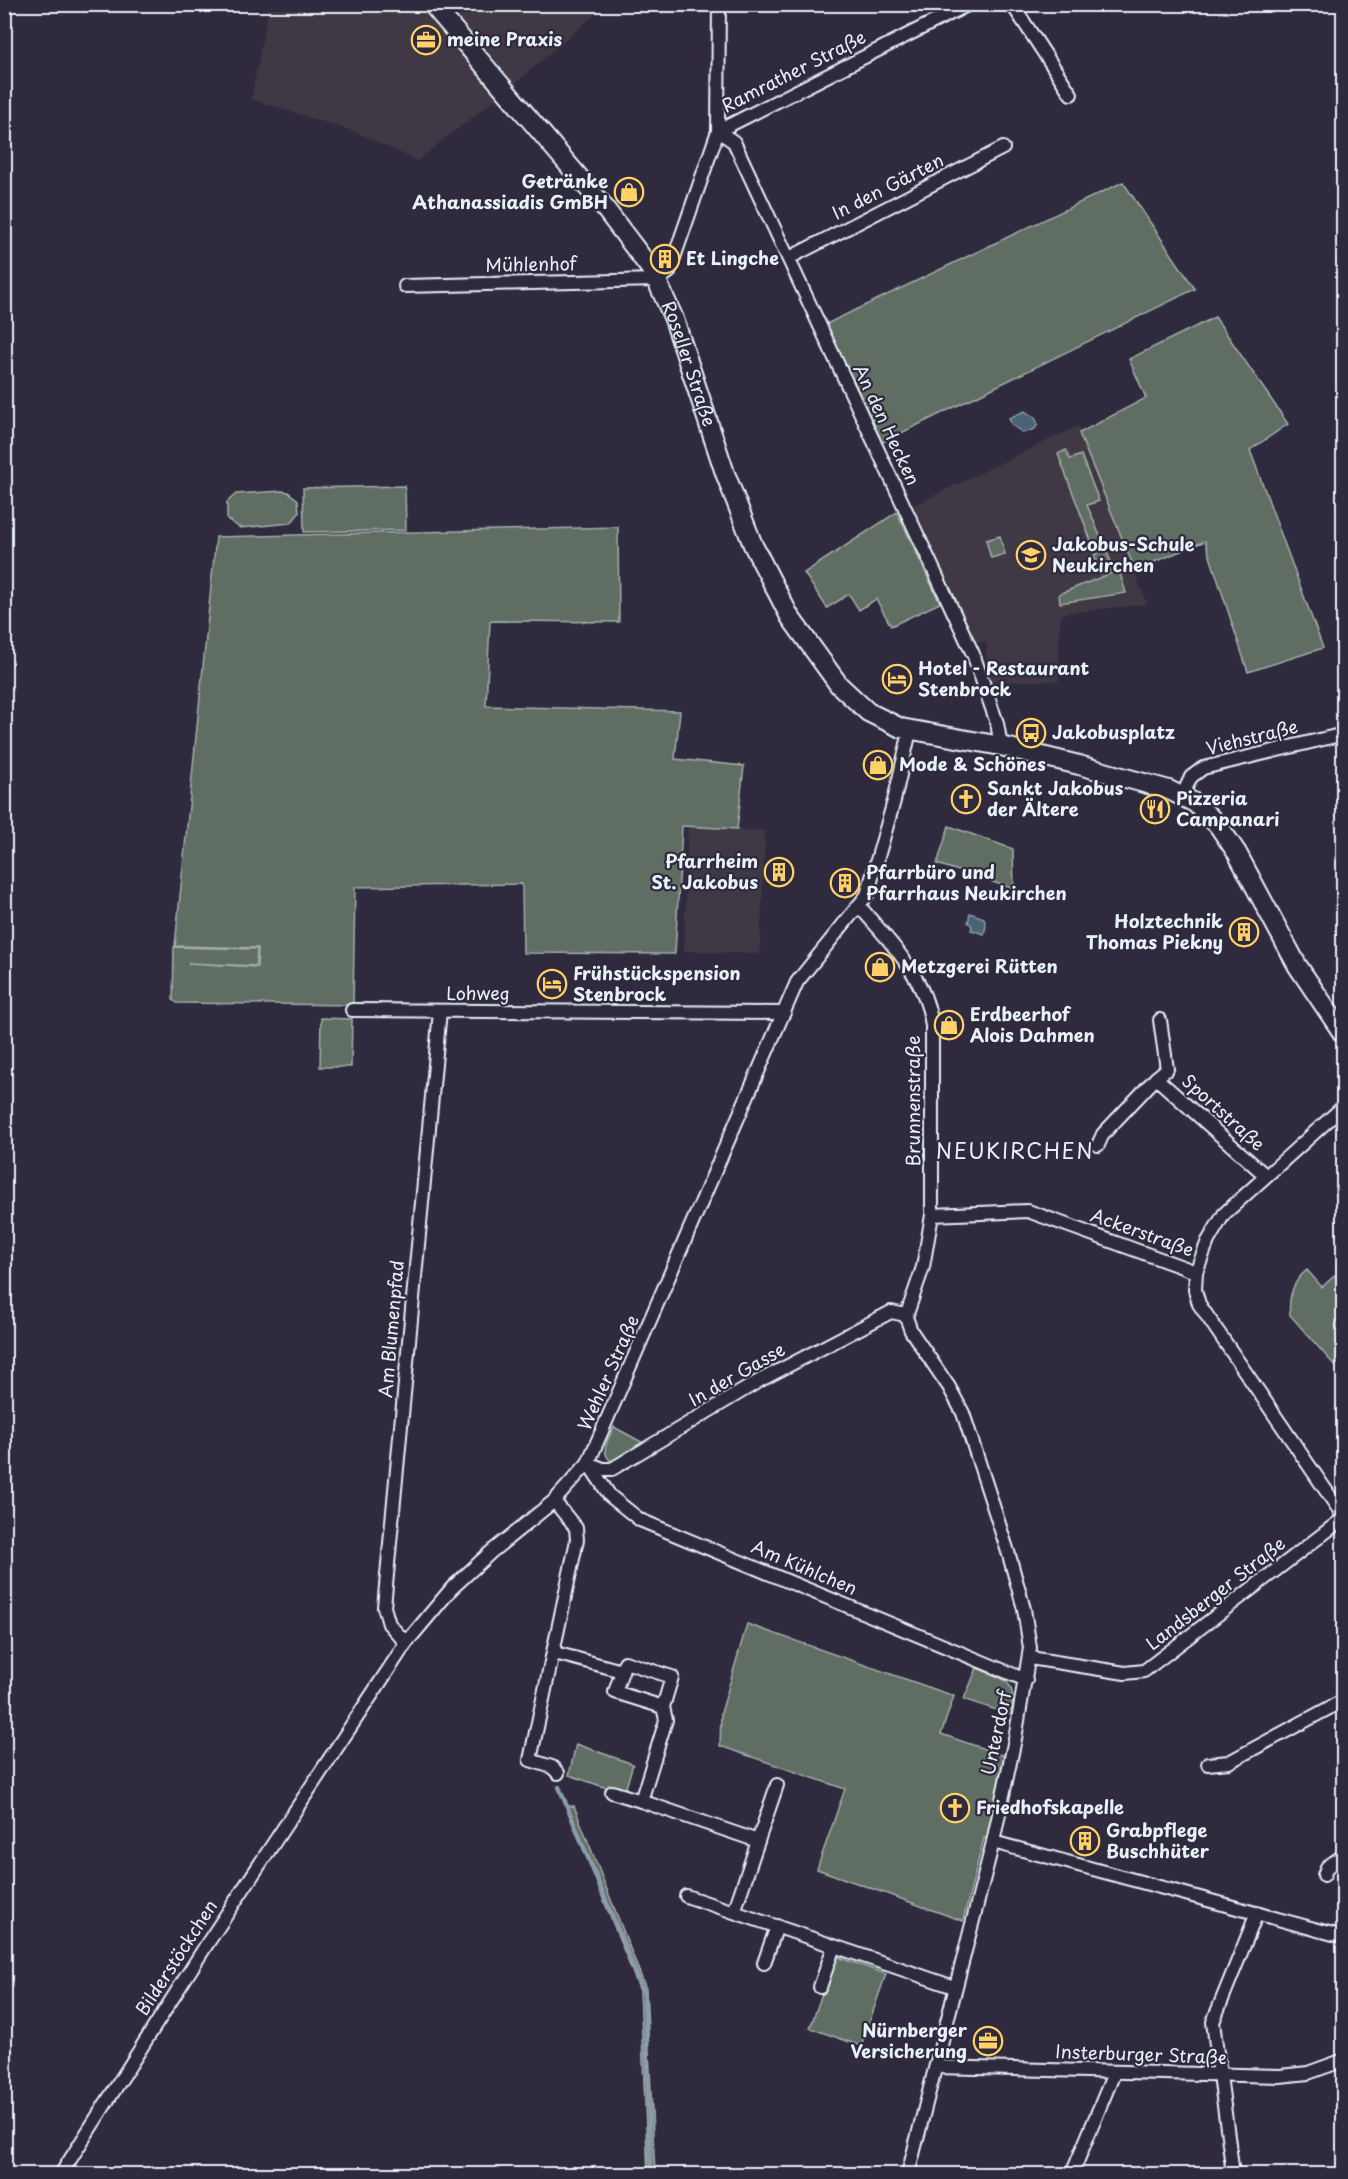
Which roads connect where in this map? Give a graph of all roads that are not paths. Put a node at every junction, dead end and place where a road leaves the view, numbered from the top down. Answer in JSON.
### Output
{"nodes":[{"id":1,"x":432,"y":4,"type":"edge"},
{"id":2,"x":718,"y":4,"type":"edge"},
{"id":3,"x":969,"y":4,"type":"edge"},
{"id":4,"x":1012,"y":4,"type":"edge"},
{"id":5,"x":1071,"y":94,"type":"dead end"},
{"id":6,"x":718,"y":131,"type":"junction"},
{"id":7,"x":1003,"y":148,"type":"dead end"},
{"id":8,"x":789,"y":258,"type":"junction"},
{"id":9,"x":657,"y":280,"type":"junction"},
{"id":10,"x":405,"y":286,"type":"dead end"},
{"id":11,"x":910,"y":731,"type":"junction"},
{"id":12,"x":1344,"y":734,"type":"edge"},
{"id":13,"x":1001,"y":746,"type":"junction"},
{"id":14,"x":1182,"y":796,"type":"junction"},
{"id":15,"x":860,"y":907,"type":"junction"},
{"id":16,"x":352,"y":1010,"type":"dead end"},
{"id":17,"x":440,"y":1011,"type":"junction"},
{"id":18,"x":784,"y":1013,"type":"junction"},
{"id":19,"x":1160,"y":1020,"type":"dead end"},
{"id":20,"x":1344,"y":1035,"type":"edge"},
{"id":21,"x":1156,"y":1078,"type":"junction"},
{"id":22,"x":1344,"y":1106,"type":"edge"},
{"id":23,"x":1098,"y":1144,"type":"dead end"},
{"id":24,"x":1265,"y":1175,"type":"junction"},
{"id":25,"x":932,"y":1215,"type":"junction"},
{"id":26,"x":1196,"y":1272,"type":"junction"},
{"id":27,"x":906,"y":1314,"type":"junction"},
{"id":28,"x":588,"y":1463,"type":"junction"},
{"id":29,"x":554,"y":1502,"type":"junction"},
{"id":30,"x":1344,"y":1518,"type":"edge"},
{"id":31,"x":406,"y":1642,"type":"junction"},
{"id":32,"x":555,"y":1653,"type":"junction"},
{"id":33,"x":1030,"y":1658,"type":"junction"},
{"id":34,"x":622,"y":1671,"type":"junction"},
{"id":35,"x":1026,"y":1680,"type":"junction"},
{"id":36,"x":1344,"y":1700,"type":"edge"},
{"id":37,"x":663,"y":1707,"type":"junction"},
{"id":38,"x":326,"y":1763,"type":"joint"},
{"id":39,"x":1208,"y":1764,"type":"dead end"},
{"id":40,"x":558,"y":1773,"type":"dead end"},
{"id":41,"x":777,"y":1785,"type":"dead end"},
{"id":42,"x":612,"y":1792,"type":"dead end"},
{"id":43,"x":641,"y":1801,"type":"junction"},
{"id":44,"x":758,"y":1841,"type":"junction"},
{"id":45,"x":993,"y":1842,"type":"junction"},
{"id":46,"x":1344,"y":1855,"type":"edge"},
{"id":47,"x":1324,"y":1875,"type":"dead end"},
{"id":48,"x":686,"y":1896,"type":"dead end"},
{"id":49,"x":734,"y":1912,"type":"junction"},
{"id":50,"x":1257,"y":1913,"type":"junction"},
{"id":51,"x":777,"y":1926,"type":"junction"},
{"id":52,"x":1344,"y":1937,"type":"edge"},
{"id":53,"x":834,"y":1946,"type":"junction"},
{"id":54,"x":764,"y":1963,"type":"dead end"},
{"id":55,"x":820,"y":1987,"type":"dead end"},
{"id":56,"x":954,"y":1988,"type":"junction"},
{"id":57,"x":1344,"y":2060,"type":"edge"},
{"id":58,"x":936,"y":2067,"type":"junction"},
{"id":59,"x":1114,"y":2073,"type":"junction"},
{"id":60,"x":1221,"y":2076,"type":"junction"},
{"id":61,"x":61,"y":2175,"type":"edge"},
{"id":62,"x":908,"y":2175,"type":"edge"},
{"id":63,"x":1072,"y":2175,"type":"edge"},
{"id":64,"x":1233,"y":2175,"type":"edge"}],
"edges":[{"from":1,"to":9,"type":"street","name":"Roseller Straße"},
{"from":2,"to":6,"type":"street"},
{"from":3,"to":6,"type":"street","name":"Ramrather Straße"},
{"from":4,"to":5,"type":"street"},
{"from":6,"to":8,"type":"street","name":"An den Hecken"},
{"from":6,"to":9,"type":"street","name":"Ramrather Straße"},
{"from":7,"to":8,"type":"street","name":"In den Gärten"},
{"from":8,"to":13,"type":"street","name":"An den Hecken"},
{"from":9,"to":10,"type":"street","name":"Mühlenhof"},
{"from":9,"to":11,"type":"street","name":"Roseller Straße"},
{"from":11,"to":13,"type":"street"},
{"from":11,"to":15,"type":"street"},
{"from":12,"to":14,"type":"street","name":"Viehstraße"},
{"from":13,"to":14,"type":"street"},
{"from":14,"to":20,"type":"street"},
{"from":15,"to":18,"type":"street","name":"Wehler Straße"},
{"from":15,"to":25,"type":"street","name":"Brunnenstraße"},
{"from":16,"to":17,"type":"street","name":"Lohweg"},
{"from":17,"to":18,"type":"street","name":"Lohweg"},
{"from":17,"to":31,"type":"street","name":"Am Blumenpfad"},
{"from":18,"to":28,"type":"street","name":"Wehler Straße"},
{"from":19,"to":21,"type":"street","name":"Sportstraße"},
{"from":21,"to":23,"type":"street","name":"Sportstraße"},
{"from":21,"to":24,"type":"street","name":"Sportstraße"},
{"from":22,"to":24,"type":"street","name":"Sportstraße"},
{"from":24,"to":26,"type":"street","name":"Sportstraße"},
{"from":25,"to":26,"type":"street","name":"Ackerstraße"},
{"from":25,"to":27,"type":"street","name":"Brunnenstraße"},
{"from":26,"to":30,"type":"street","name":"Ackerstraße"},
{"from":27,"to":28,"type":"street","name":"In der Gasse"},
{"from":27,"to":33,"type":"street","name":"Unterdorf"},
{"from":28,"to":29,"type":"street","name":"Wehler Straße"},
{"from":28,"to":35,"type":"street","name":"Am Kühlchen"},
{"from":29,"to":31,"type":"street","name":"Wehler Straße"},
{"from":29,"to":32,"type":"street"},
{"from":30,"to":33,"type":"street","name":"Landsberger Straße"},
{"from":31,"to":38,"type":"street","name":"Wehler Straße"},
{"from":32,"to":34,"type":"street"},
{"from":32,"to":40,"type":"street"},
{"from":33,"to":35,"type":"street","name":"Unterdorf"},
{"from":34,"to":37,"type":"street"},
{"from":34,"to":37,"type":"street"},
{"from":35,"to":45,"type":"street","name":"Unterdorf"},
{"from":36,"to":39,"type":"street"},
{"from":37,"to":43,"type":"street"},
{"from":38,"to":61,"type":"street","name":"Bilderstöckchen"},
{"from":41,"to":44,"type":"street"},
{"from":42,"to":43,"type":"street"},
{"from":43,"to":44,"type":"street"},
{"from":44,"to":49,"type":"street"},
{"from":45,"to":50,"type":"street"},
{"from":45,"to":56,"type":"street","name":"Unterdorf"},
{"from":46,"to":47,"type":"street"},
{"from":48,"to":49,"type":"street"},
{"from":49,"to":51,"type":"street"},
{"from":50,"to":52,"type":"street"},
{"from":50,"to":60,"type":"street"},
{"from":51,"to":53,"type":"street"},
{"from":51,"to":54,"type":"street"},
{"from":53,"to":55,"type":"street"},
{"from":53,"to":56,"type":"street"},
{"from":56,"to":58,"type":"street","name":"Unterdorf"},
{"from":57,"to":60,"type":"street","name":"Insterburger Straße"},
{"from":58,"to":59,"type":"street","name":"Insterburger Straße"},
{"from":58,"to":62,"type":"street","name":"Unterdorf"},
{"from":59,"to":60,"type":"street","name":"Insterburger Straße"},
{"from":59,"to":63,"type":"street"},
{"from":60,"to":64,"type":"street"}]}
